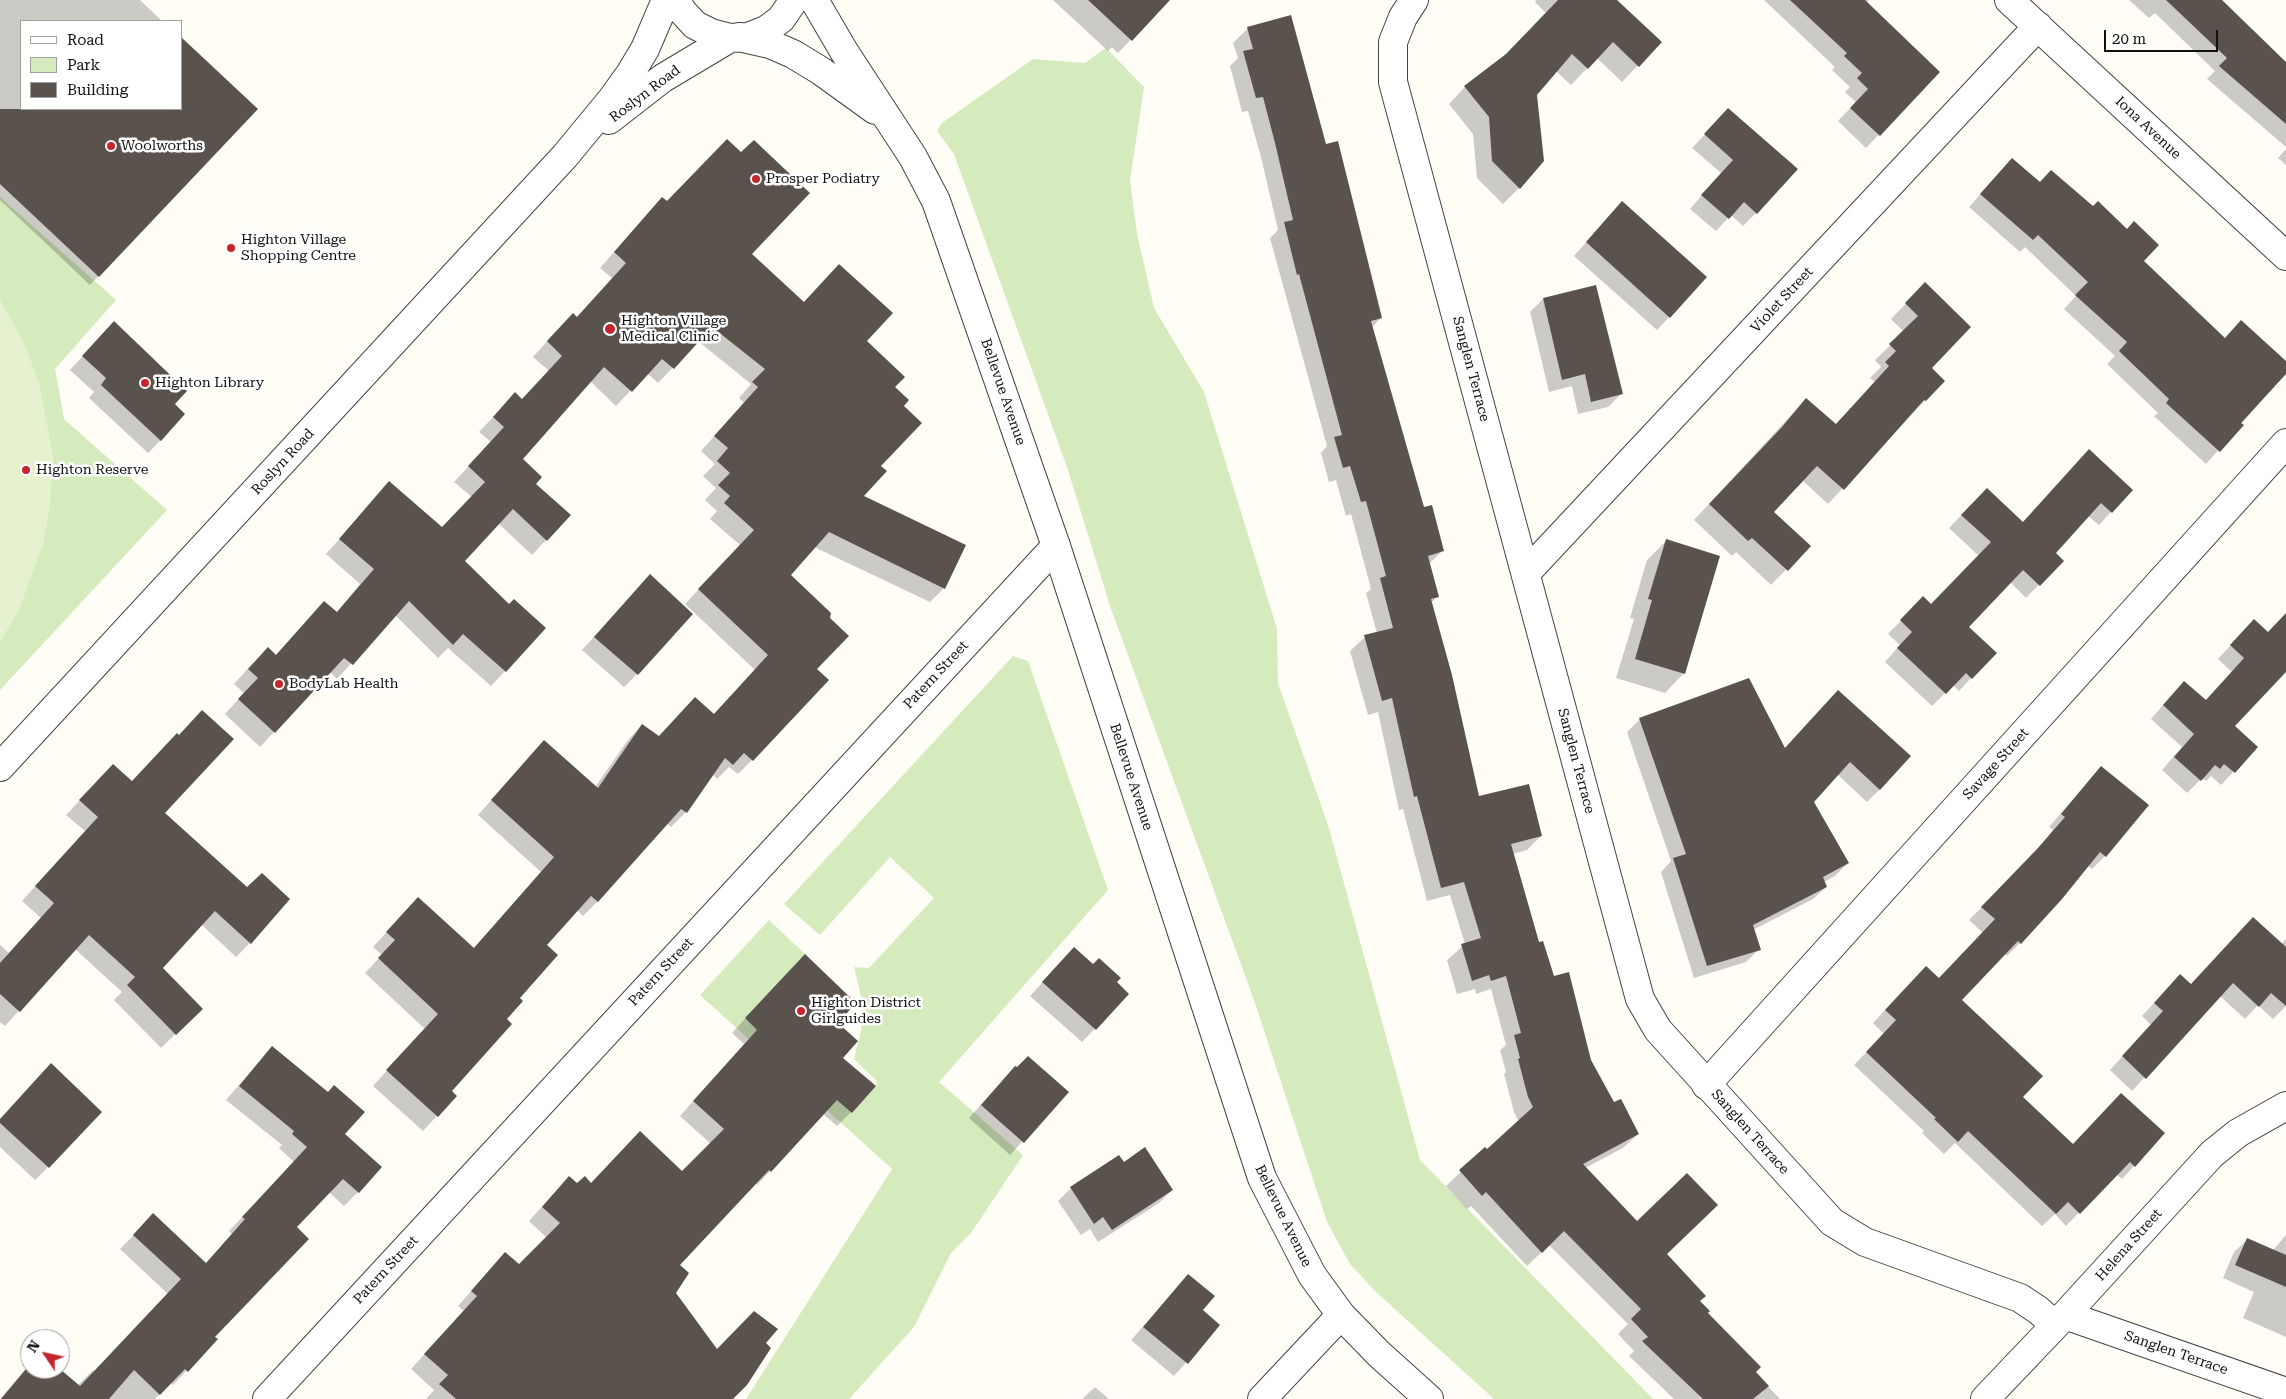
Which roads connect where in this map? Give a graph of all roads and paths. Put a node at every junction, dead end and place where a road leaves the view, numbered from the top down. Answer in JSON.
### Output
{"nodes":[{"id":1,"x":666,"y":0,"type":"edge"},
{"id":2,"x":676,"y":0,"type":"edge"},
{"id":3,"x":794,"y":0,"type":"edge"},
{"id":4,"x":814,"y":0,"type":"edge"},
{"id":5,"x":1414,"y":0,"type":"edge"},
{"id":6,"x":2009,"y":0,"type":"edge"},
{"id":7,"x":2038,"y":26,"type":"junction"},
{"id":8,"x":734,"y":38,"type":"junction"},
{"id":9,"x":888,"y":120,"type":"junction"},
{"id":10,"x":565,"y":156,"type":"junction"},
{"id":11,"x":2286,"y":256,"type":"edge"},
{"id":12,"x":2286,"y":443,"type":"edge"},
{"id":13,"x":1056,"y":546,"type":"junction"},
{"id":14,"x":1526,"y":573,"type":"junction"},
{"id":15,"x":0,"y":767,"type":"edge"},
{"id":16,"x":1706,"y":1084,"type":"junction"},
{"id":17,"x":2286,"y":1106,"type":"edge"},
{"id":18,"x":1341,"y":1315,"type":"junction"},
{"id":19,"x":2060,"y":1320,"type":"junction"},
{"id":20,"x":2286,"y":1392,"type":"edge"},
{"id":21,"x":267,"y":1399,"type":"edge"},
{"id":22,"x":1262,"y":1399,"type":"edge"},
{"id":23,"x":1429,"y":1399,"type":"edge"},
{"id":24,"x":1985,"y":1399,"type":"edge"}],
"edges":[{"from":1,"to":10,"type":"street","name":"Roslyn Road"},
{"from":2,"to":8,"type":"street"},
{"from":3,"to":8,"type":"street","name":"Roslyn Road"},
{"from":4,"to":9,"type":"street","name":"Bellevue Avenue"},
{"from":5,"to":14,"type":"street","name":"Sanglen Terrace"},
{"from":6,"to":7,"type":"street","name":"Iona Avenue"},
{"from":7,"to":11,"type":"street","name":"Iona Avenue"},
{"from":7,"to":14,"type":"street","name":"Violet Street"},
{"from":8,"to":9,"type":"street","name":"Bellevue Avenue"},
{"from":8,"to":10,"type":"street","name":"Roslyn Road"},
{"from":9,"to":13,"type":"street","name":"Bellevue Avenue"},
{"from":10,"to":15,"type":"street","name":"Roslyn Road"},
{"from":12,"to":16,"type":"street","name":"Savage Street"},
{"from":13,"to":18,"type":"street","name":"Bellevue Avenue"},
{"from":13,"to":21,"type":"street","name":"Patern Street"},
{"from":14,"to":16,"type":"street","name":"Sanglen Terrace"},
{"from":16,"to":19,"type":"street","name":"Sanglen Terrace"},
{"from":17,"to":19,"type":"street","name":"Helena Street"},
{"from":18,"to":22,"type":"street"},
{"from":18,"to":23,"type":"street","name":"Bellevue Avenue"},
{"from":19,"to":20,"type":"street","name":"Sanglen Terrace"},
{"from":19,"to":24,"type":"street","name":"Helena Street"}]}
